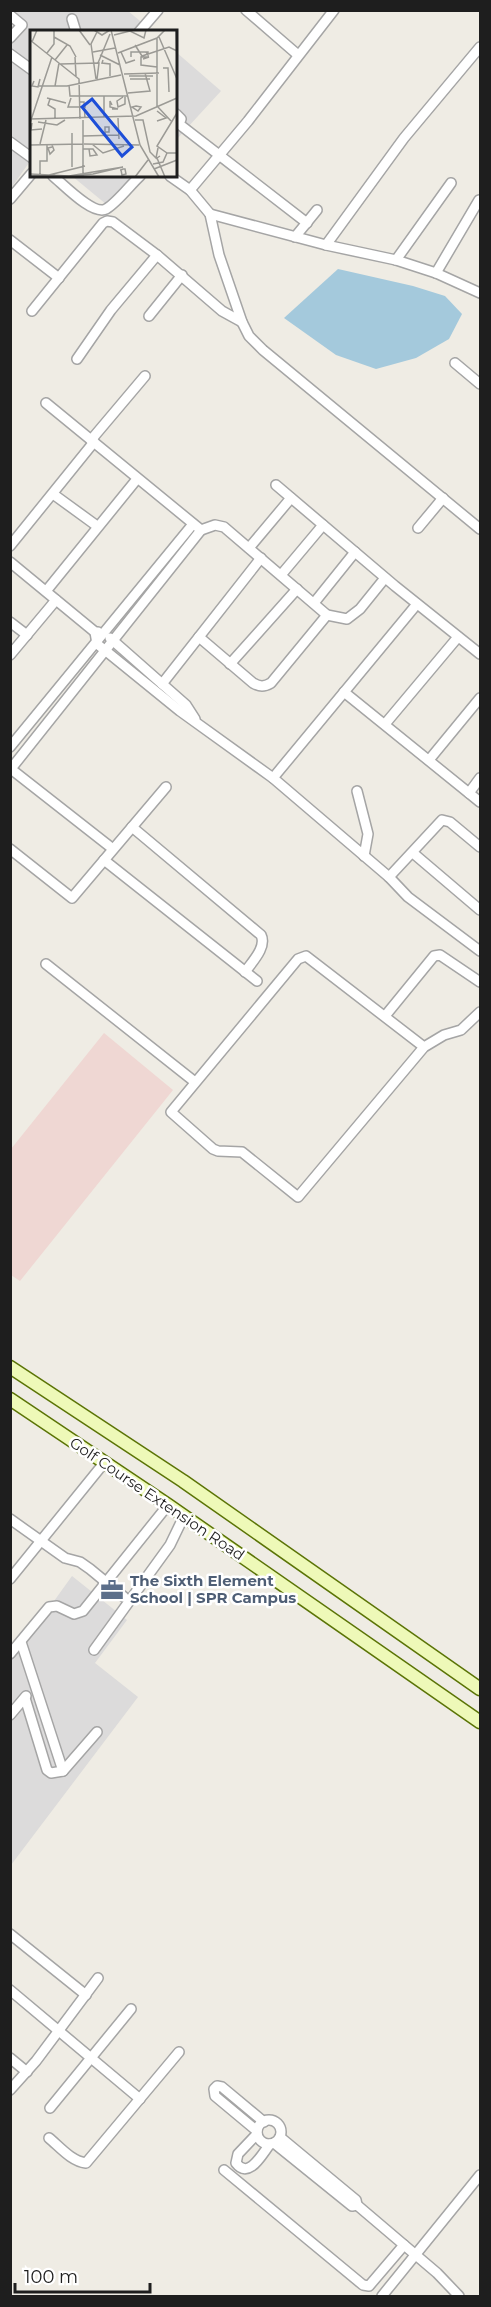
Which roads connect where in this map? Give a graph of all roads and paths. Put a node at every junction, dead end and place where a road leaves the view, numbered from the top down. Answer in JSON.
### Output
{"nodes":[{"id":1,"x":158,"y":10,"type":"edge"},
{"id":2,"x":246,"y":10,"type":"edge"},
{"id":3,"x":334,"y":10,"type":"edge"},
{"id":4,"x":10,"y":15,"type":"edge"},
{"id":5,"x":72,"y":19,"type":"dead end"},
{"id":6,"x":75,"y":30,"type":"edge"},
{"id":7,"x":141,"y":30,"type":"edge"},
{"id":8,"x":10,"y":38,"type":"edge"},
{"id":9,"x":480,"y":47,"type":"edge"},
{"id":10,"x":10,"y":54,"type":"edge"},
{"id":11,"x":298,"y":55,"type":"junction"},
{"id":12,"x":30,"y":69,"type":"edge"},
{"id":13,"x":177,"y":115,"type":"edge"},
{"id":14,"x":10,"y":142,"type":"edge"},
{"id":15,"x":220,"y":155,"type":"junction"},
{"id":16,"x":30,"y":157,"type":"edge"},
{"id":17,"x":30,"y":175,"type":"edge"},
{"id":18,"x":54,"y":177,"type":"edge"},
{"id":19,"x":139,"y":177,"type":"edge"},
{"id":20,"x":171,"y":177,"type":"edge"},
{"id":21,"x":451,"y":183,"type":"dead end"},
{"id":22,"x":190,"y":190,"type":"junction"},
{"id":23,"x":10,"y":199,"type":"edge"},
{"id":24,"x":479,"y":200,"type":"dead end"},
{"id":25,"x":317,"y":210,"type":"dead end"},
{"id":26,"x":210,"y":214,"type":"junction"},
{"id":27,"x":307,"y":224,"type":"junction"},
{"id":28,"x":295,"y":237,"type":"junction"},
{"id":29,"x":10,"y":240,"type":"edge"},
{"id":30,"x":326,"y":245,"type":"junction"},
{"id":31,"x":157,"y":255,"type":"junction"},
{"id":32,"x":396,"y":260,"type":"junction"},
{"id":33,"x":436,"y":273,"type":"junction"},
{"id":34,"x":182,"y":275,"type":"junction"},
{"id":35,"x":59,"y":278,"type":"junction"},
{"id":36,"x":480,"y":293,"type":"edge"},
{"id":37,"x":32,"y":311,"type":"dead end"},
{"id":38,"x":148,"y":316,"type":"dead end"},
{"id":39,"x":242,"y":322,"type":"junction"},
{"id":40,"x":77,"y":359,"type":"dead end"},
{"id":41,"x":454,"y":363,"type":"dead end"},
{"id":42,"x":145,"y":376,"type":"dead end"},
{"id":43,"x":480,"y":384,"type":"edge"},
{"id":44,"x":46,"y":403,"type":"dead end"},
{"id":45,"x":93,"y":441,"type":"junction"},
{"id":46,"x":137,"y":479,"type":"junction"},
{"id":47,"x":276,"y":485,"type":"dead end"},
{"id":48,"x":53,"y":494,"type":"junction"},
{"id":49,"x":291,"y":498,"type":"junction"},
{"id":50,"x":442,"y":498,"type":"junction"},
{"id":51,"x":323,"y":525,"type":"junction"},
{"id":52,"x":98,"y":526,"type":"junction"},
{"id":53,"x":197,"y":527,"type":"junction"},
{"id":54,"x":418,"y":528,"type":"dead end"},
{"id":55,"x":480,"y":529,"type":"edge"},
{"id":56,"x":10,"y":546,"type":"edge"},
{"id":57,"x":249,"y":548,"type":"junction"},
{"id":58,"x":355,"y":552,"type":"junction"},
{"id":59,"x":261,"y":558,"type":"junction"},
{"id":60,"x":10,"y":562,"type":"edge"},
{"id":61,"x":281,"y":575,"type":"junction"},
{"id":62,"x":385,"y":578,"type":"junction"},
{"id":63,"x":297,"y":589,"type":"junction"},
{"id":64,"x":47,"y":590,"type":"junction"},
{"id":65,"x":56,"y":600,"type":"junction"},
{"id":66,"x":314,"y":603,"type":"junction"},
{"id":67,"x":417,"y":604,"type":"junction"},
{"id":68,"x":327,"y":615,"type":"junction"},
{"id":69,"x":10,"y":622,"type":"edge"},
{"id":70,"x":99,"y":632,"type":"junction"},
{"id":71,"x":27,"y":635,"type":"junction"},
{"id":72,"x":199,"y":637,"type":"junction"},
{"id":73,"x":458,"y":637,"type":"junction"},
{"id":74,"x":114,"y":641,"type":"junction"},
{"id":75,"x":97,"y":644,"type":"junction"},
{"id":76,"x":106,"y":651,"type":"junction"},
{"id":77,"x":480,"y":654,"type":"edge"},
{"id":78,"x":10,"y":656,"type":"edge"},
{"id":79,"x":230,"y":664,"type":"junction"},
{"id":80,"x":162,"y":684,"type":"junction"},
{"id":81,"x":344,"y":692,"type":"junction"},
{"id":82,"x":480,"y":698,"type":"edge"},
{"id":83,"x":196,"y":721,"type":"junction"},
{"id":84,"x":385,"y":724,"type":"junction"},
{"id":85,"x":10,"y":747,"type":"edge"},
{"id":86,"x":429,"y":760,"type":"junction"},
{"id":87,"x":11,"y":769,"type":"edge"},
{"id":88,"x":273,"y":777,"type":"junction"},
{"id":89,"x":480,"y":778,"type":"edge"},
{"id":90,"x":166,"y":787,"type":"dead end"},
{"id":91,"x":357,"y":791,"type":"dead end"},
{"id":92,"x":469,"y":793,"type":"junction"},
{"id":93,"x":480,"y":802,"type":"edge"},
{"id":94,"x":132,"y":827,"type":"junction"},
{"id":95,"x":480,"y":847,"type":"edge"},
{"id":96,"x":10,"y":849,"type":"edge"},
{"id":97,"x":113,"y":849,"type":"junction"},
{"id":98,"x":413,"y":853,"type":"junction"},
{"id":99,"x":364,"y":856,"type":"junction"},
{"id":100,"x":104,"y":860,"type":"junction"},
{"id":101,"x":389,"y":877,"type":"junction"},
{"id":102,"x":480,"y":910,"type":"edge"},
{"id":103,"x":480,"y":951,"type":"edge"},
{"id":104,"x":46,"y":964,"type":"dead end"},
{"id":105,"x":245,"y":972,"type":"junction"},
{"id":106,"x":257,"y":981,"type":"dead end"},
{"id":107,"x":480,"y":982,"type":"edge"},
{"id":108,"x":480,"y":1012,"type":"edge"},
{"id":109,"x":385,"y":1017,"type":"junction"},
{"id":110,"x":424,"y":1047,"type":"junction"},
{"id":111,"x":195,"y":1082,"type":"junction"},
{"id":112,"x":10,"y":1367,"type":"edge"},
{"id":113,"x":10,"y":1399,"type":"edge"},
{"id":114,"x":104,"y":1462,"type":"junction"},
{"id":115,"x":168,"y":1505,"type":"junction"},
{"id":116,"x":184,"y":1516,"type":"junction"},
{"id":117,"x":10,"y":1519,"type":"edge"},
{"id":118,"x":42,"y":1541,"type":"junction"},
{"id":119,"x":10,"y":1579,"type":"edge"},
{"id":120,"x":107,"y":1582,"type":"junction"},
{"id":121,"x":124,"y":1597,"type":"dead end"},
{"id":122,"x":21,"y":1642,"type":"junction"},
{"id":123,"x":94,"y":1650,"type":"dead end"},
{"id":124,"x":10,"y":1654,"type":"edge"},
{"id":125,"x":34,"y":1687,"type":"junction"},
{"id":126,"x":480,"y":1689,"type":"edge"},
{"id":127,"x":25,"y":1698,"type":"junction"},
{"id":128,"x":10,"y":1715,"type":"edge"},
{"id":129,"x":480,"y":1722,"type":"edge"},
{"id":130,"x":97,"y":1732,"type":"dead end"},
{"id":131,"x":63,"y":1771,"type":"junction"},
{"id":132,"x":10,"y":1934,"type":"edge"},
{"id":133,"x":98,"y":1978,"type":"dead end"},
{"id":134,"x":10,"y":1990,"type":"edge"},
{"id":135,"x":86,"y":1995,"type":"junction"},
{"id":136,"x":131,"y":2008,"type":"dead end"},
{"id":137,"x":58,"y":2032,"type":"junction"},
{"id":138,"x":179,"y":2052,"type":"dead end"},
{"id":139,"x":10,"y":2058,"type":"edge"},
{"id":140,"x":90,"y":2059,"type":"junction"},
{"id":141,"x":27,"y":2072,"type":"junction"},
{"id":142,"x":10,"y":2091,"type":"edge"},
{"id":143,"x":140,"y":2099,"type":"junction"},
{"id":144,"x":50,"y":2108,"type":"dead end"},
{"id":145,"x":264,"y":2122,"type":"junction"},
{"id":146,"x":257,"y":2132,"type":"junction"},
{"id":147,"x":49,"y":2138,"type":"dead end"},
{"id":148,"x":275,"y":2141,"type":"junction"},
{"id":149,"x":224,"y":2170,"type":"dead end"},
{"id":150,"x":480,"y":2175,"type":"edge"},
{"id":151,"x":404,"y":2245,"type":"junction"},
{"id":152,"x":416,"y":2255,"type":"junction"},
{"id":153,"x":382,"y":2296,"type":"edge"},
{"id":154,"x":459,"y":2296,"type":"edge"}],
"edges":[{"from":1,"to":7,"type":"street"},
{"from":2,"to":11,"type":"street"},
{"from":3,"to":11,"type":"street"},
{"from":4,"to":8,"type":"street"},
{"from":5,"to":6,"type":"street"},
{"from":9,"to":30,"type":"street"},
{"from":10,"to":12,"type":"street"},
{"from":11,"to":15,"type":"street"},
{"from":13,"to":15,"type":"street"},
{"from":14,"to":16,"type":"street"},
{"from":15,"to":22,"type":"street"},
{"from":15,"to":27,"type":"street"},
{"from":17,"to":23,"type":"street"},
{"from":18,"to":19,"type":"street"},
{"from":20,"to":22,"type":"street"},
{"from":21,"to":32,"type":"street"},
{"from":22,"to":26,"type":"street"},
{"from":24,"to":33,"type":"street"},
{"from":25,"to":27,"type":"street"},
{"from":26,"to":28,"type":"street"},
{"from":26,"to":39,"type":"street"},
{"from":27,"to":28,"type":"street"},
{"from":28,"to":30,"type":"street"},
{"from":29,"to":35,"type":"street"},
{"from":30,"to":32,"type":"street"},
{"from":31,"to":34,"type":"street"},
{"from":31,"to":35,"type":"street"},
{"from":31,"to":40,"type":"street"},
{"from":32,"to":33,"type":"street"},
{"from":33,"to":36,"type":"street"},
{"from":34,"to":38,"type":"street"},
{"from":34,"to":39,"type":"street"},
{"from":35,"to":37,"type":"street"},
{"from":39,"to":50,"type":"street"},
{"from":41,"to":43,"type":"street"},
{"from":42,"to":45,"type":"street"},
{"from":44,"to":45,"type":"street"},
{"from":45,"to":46,"type":"street"},
{"from":45,"to":48,"type":"street"},
{"from":46,"to":52,"type":"street"},
{"from":46,"to":53,"type":"street"},
{"from":47,"to":49,"type":"street"},
{"from":48,"to":52,"type":"street"},
{"from":48,"to":56,"type":"street"},
{"from":49,"to":51,"type":"street"},
{"from":49,"to":57,"type":"street"},
{"from":50,"to":54,"type":"street"},
{"from":50,"to":55,"type":"street"},
{"from":51,"to":58,"type":"street"},
{"from":51,"to":61,"type":"street"},
{"from":52,"to":64,"type":"street"},
{"from":53,"to":57,"type":"street"},
{"from":53,"to":70,"type":"street"},
{"from":53,"to":74,"type":"street"},
{"from":57,"to":59,"type":"street"},
{"from":58,"to":62,"type":"street"},
{"from":58,"to":66,"type":"street"},
{"from":59,"to":61,"type":"street"},
{"from":59,"to":72,"type":"street"},
{"from":60,"to":64,"type":"street"},
{"from":61,"to":63,"type":"street"},
{"from":62,"to":67,"type":"street"},
{"from":62,"to":68,"type":"street"},
{"from":63,"to":66,"type":"street"},
{"from":63,"to":79,"type":"street"},
{"from":64,"to":65,"type":"street"},
{"from":65,"to":70,"type":"street"},
{"from":65,"to":71,"type":"street"},
{"from":66,"to":68,"type":"street"},
{"from":67,"to":73,"type":"street"},
{"from":67,"to":81,"type":"street"},
{"from":68,"to":79,"type":"street"},
{"from":69,"to":71,"type":"street"},
{"from":70,"to":74,"type":"street"},
{"from":70,"to":75,"type":"street"},
{"from":71,"to":78,"type":"street"},
{"from":72,"to":79,"type":"street"},
{"from":72,"to":80,"type":"street"},
{"from":73,"to":77,"type":"street"},
{"from":73,"to":84,"type":"street"},
{"from":74,"to":76,"type":"street"},
{"from":74,"to":80,"type":"street"},
{"from":75,"to":76,"type":"street"},
{"from":75,"to":85,"type":"street"},
{"from":76,"to":83,"type":"street"},
{"from":76,"to":87,"type":"street"},
{"from":80,"to":83,"type":"street"},
{"from":81,"to":84,"type":"street"},
{"from":81,"to":88,"type":"street"},
{"from":82,"to":86,"type":"street"},
{"from":83,"to":88,"type":"street"},
{"from":84,"to":86,"type":"street"},
{"from":86,"to":92,"type":"street"},
{"from":87,"to":97,"type":"street"},
{"from":88,"to":99,"type":"street"},
{"from":89,"to":92,"type":"street"},
{"from":90,"to":94,"type":"street"},
{"from":91,"to":99,"type":"street"},
{"from":92,"to":93,"type":"street"},
{"from":94,"to":97,"type":"street"},
{"from":94,"to":105,"type":"street"},
{"from":95,"to":98,"type":"street"},
{"from":96,"to":100,"type":"street"},
{"from":97,"to":100,"type":"street"},
{"from":98,"to":101,"type":"street"},
{"from":98,"to":102,"type":"street"},
{"from":99,"to":101,"type":"street"},
{"from":100,"to":105,"type":"street"},
{"from":101,"to":103,"type":"street"},
{"from":104,"to":111,"type":"street"},
{"from":105,"to":106,"type":"street"},
{"from":107,"to":109,"type":"street"},
{"from":108,"to":110,"type":"street"},
{"from":109,"to":110,"type":"street"},
{"from":109,"to":111,"type":"street"},
{"from":110,"to":111,"type":"street"},
{"from":112,"to":126,"type":"main road"},
{"from":113,"to":114,"type":"main road","name":"Golf Course Extension Road"},
{"from":114,"to":115,"type":"main road","name":"Golf Course Extension Road"},
{"from":114,"to":118,"type":"street"},
{"from":115,"to":116,"type":"main road","name":"Golf Course Extension Road"},
{"from":115,"to":120,"type":"street"},
{"from":116,"to":123,"type":"street"},
{"from":116,"to":129,"type":"main road","name":"Golf Course Extension Road"},
{"from":117,"to":118,"type":"street"},
{"from":118,"to":119,"type":"street"},
{"from":118,"to":120,"type":"street"},
{"from":120,"to":121,"type":"street"},
{"from":120,"to":122,"type":"street"},
{"from":122,"to":124,"type":"street"},
{"from":122,"to":125,"type":"street"},
{"from":125,"to":127,"type":"street"},
{"from":125,"to":131,"type":"street"},
{"from":127,"to":128,"type":"street"},
{"from":127,"to":131,"type":"street"},
{"from":130,"to":131,"type":"street"},
{"from":132,"to":135,"type":"street"},
{"from":133,"to":135,"type":"street"},
{"from":134,"to":137,"type":"street"},
{"from":135,"to":137,"type":"street"},
{"from":136,"to":140,"type":"street"},
{"from":137,"to":140,"type":"street"},
{"from":137,"to":141,"type":"street"},
{"from":138,"to":143,"type":"street"},
{"from":139,"to":141,"type":"street"},
{"from":140,"to":143,"type":"street"},
{"from":140,"to":144,"type":"street"},
{"from":141,"to":142,"type":"street"},
{"from":143,"to":147,"type":"street"},
{"from":145,"to":146,"type":"street"},
{"from":145,"to":146,"type":"street"},
{"from":145,"to":148,"type":"street"},
{"from":146,"to":148,"type":"street"},
{"from":146,"to":148,"type":"street"},
{"from":148,"to":151,"type":"street"},
{"from":149,"to":151,"type":"street"},
{"from":150,"to":152,"type":"street"},
{"from":151,"to":152,"type":"street"},
{"from":152,"to":153,"type":"street"},
{"from":152,"to":154,"type":"street"}]}
